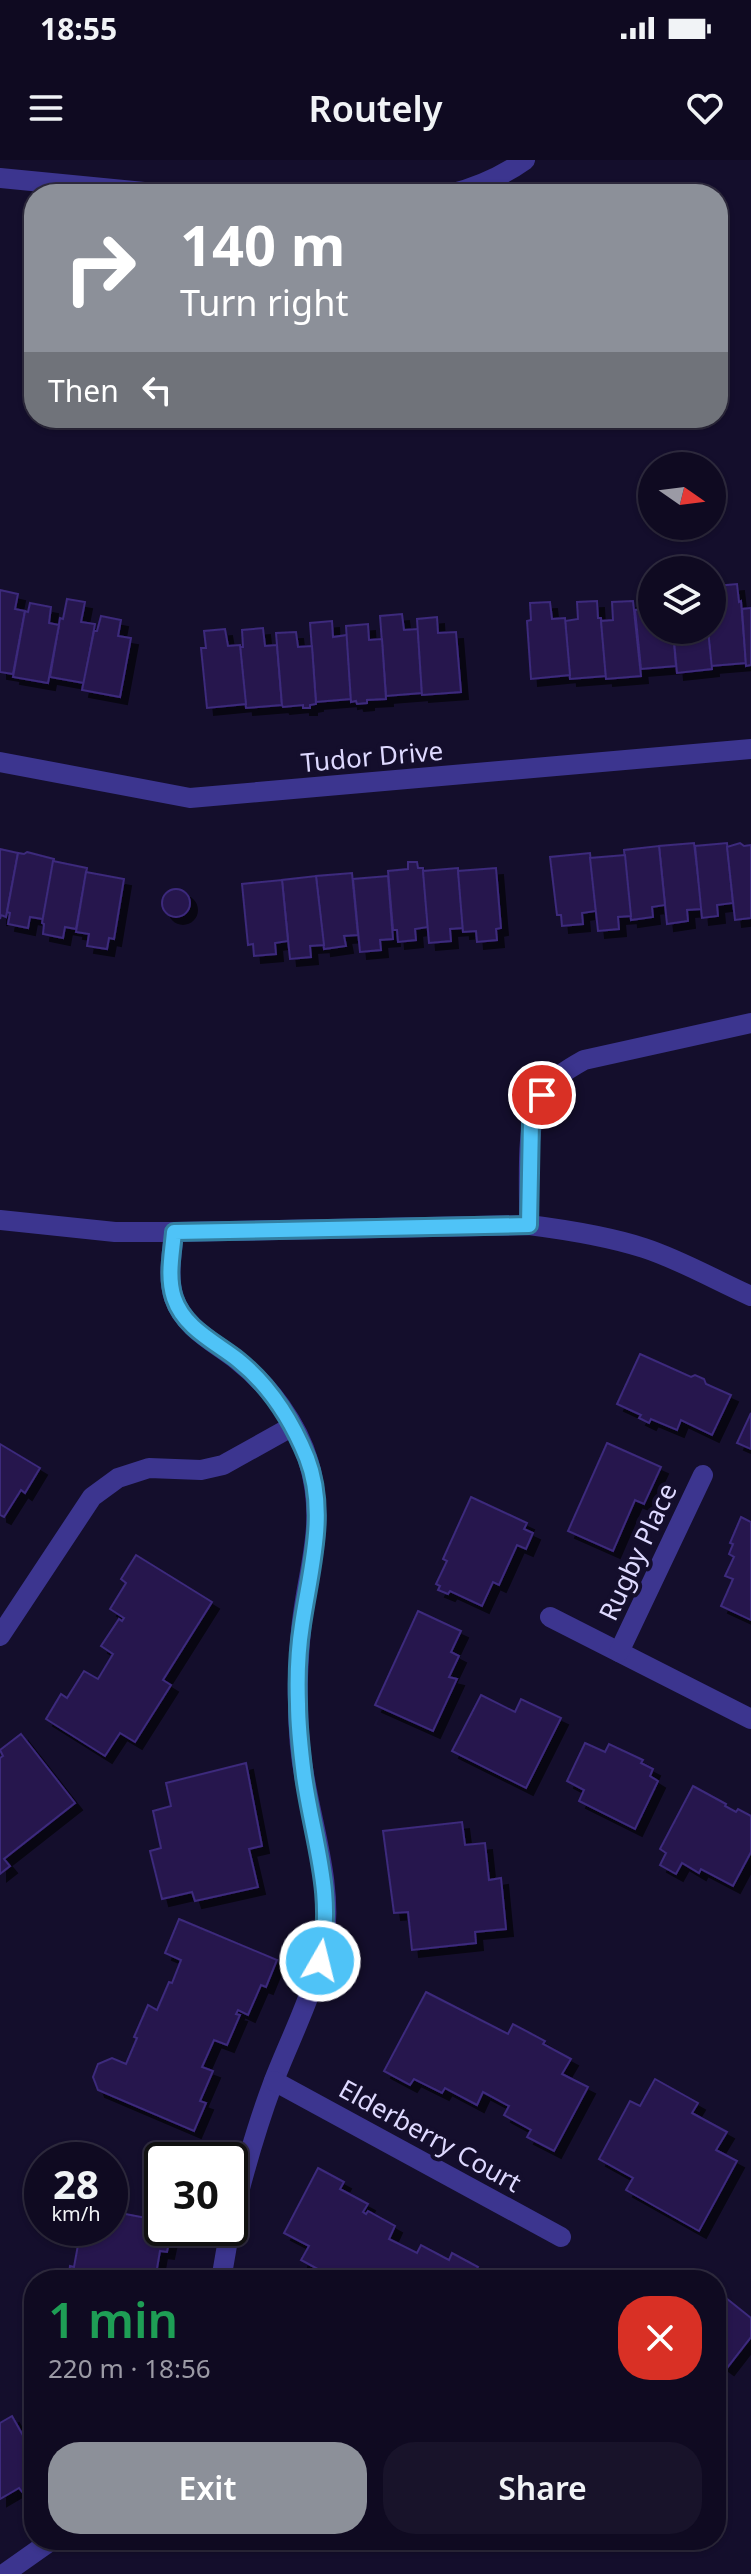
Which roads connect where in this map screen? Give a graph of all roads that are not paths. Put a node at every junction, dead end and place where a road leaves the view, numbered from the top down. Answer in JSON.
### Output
{"nodes":[{"id":1,"x":525,"y":160,"type":"edge"},
{"id":2,"x":0,"y":178,"type":"edge"},
{"id":3,"x":62,"y":184,"type":"edge"},
{"id":4,"x":482,"y":184,"type":"edge"},
{"id":5,"x":751,"y":749,"type":"edge"},
{"id":6,"x":0,"y":762,"type":"edge"},
{"id":7,"x":751,"y":1023,"type":"edge"},
{"id":8,"x":0,"y":1220,"type":"edge"},
{"id":9,"x":529,"y":1225,"type":"junction"},
{"id":10,"x":174,"y":1232,"type":"junction"},
{"id":11,"x":751,"y":1296,"type":"edge"},
{"id":12,"x":293,"y":1426,"type":"junction"},
{"id":13,"x":703,"y":1475,"type":"dead end"},
{"id":14,"x":550,"y":1617,"type":"dead end"},
{"id":15,"x":0,"y":1636,"type":"edge"},
{"id":16,"x":619,"y":1652,"type":"junction"},
{"id":17,"x":751,"y":1719,"type":"edge"},
{"id":18,"x":274,"y":2081,"type":"junction"},
{"id":19,"x":248,"y":2153,"type":"edge"},
{"id":20,"x":561,"y":2237,"type":"dead end"},
{"id":21,"x":227,"y":2246,"type":"edge"},
{"id":22,"x":223,"y":2270,"type":"edge"},
{"id":23,"x":38,"y":2550,"type":"edge"},
{"id":24,"x":4,"y":2574,"type":"edge"}],
"edges":[{"from":1,"to":4,"type":"street"},
{"from":2,"to":3,"type":"street"},
{"from":5,"to":6,"type":"street","name":"Tudor Drive"},
{"from":7,"to":9,"type":"street"},
{"from":8,"to":10,"type":"street"},
{"from":9,"to":10,"type":"street"},
{"from":9,"to":11,"type":"street"},
{"from":10,"to":12,"type":"street"},
{"from":12,"to":15,"type":"street"},
{"from":12,"to":18,"type":"street"},
{"from":13,"to":16,"type":"street","name":"Rugby Place"},
{"from":14,"to":16,"type":"street","name":"Rugby Place"},
{"from":16,"to":17,"type":"street","name":"Rugby Place"},
{"from":18,"to":19,"type":"street"},
{"from":18,"to":20,"type":"street","name":"Elderberry Court"},
{"from":21,"to":22,"type":"street"},
{"from":23,"to":24,"type":"street"}]}
